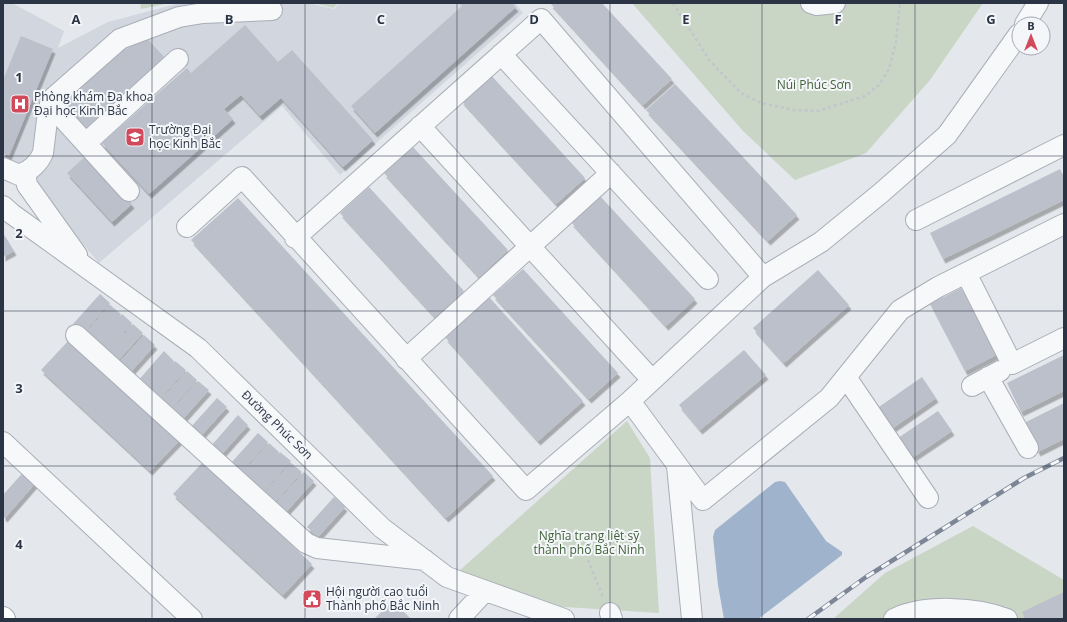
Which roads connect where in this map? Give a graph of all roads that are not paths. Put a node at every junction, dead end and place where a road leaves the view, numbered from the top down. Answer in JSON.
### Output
{"nodes":[{"id":1,"x":811,"y":3,"type":"edge"},
{"id":2,"x":835,"y":3,"type":"edge"},
{"id":3,"x":272,"y":10,"type":"dead end"},
{"id":4,"x":1011,"y":45,"type":"edge"},
{"id":5,"x":501,"y":54,"type":"junction"},
{"id":6,"x":178,"y":59,"type":"dead end"},
{"id":7,"x":50,"y":104,"type":"junction"},
{"id":8,"x":420,"y":126,"type":"junction"},
{"id":9,"x":86,"y":143,"type":"junction"},
{"id":10,"x":1064,"y":145,"type":"edge"},
{"id":11,"x":3,"y":168,"type":"edge"},
{"id":12,"x":25,"y":172,"type":"junction"},
{"id":13,"x":610,"y":173,"type":"junction"},
{"id":14,"x":129,"y":191,"type":"dead end"},
{"id":15,"x":3,"y":206,"type":"edge"},
{"id":16,"x":916,"y":220,"type":"dead end"},
{"id":17,"x":1064,"y":224,"type":"edge"},
{"id":18,"x":187,"y":227,"type":"dead end"},
{"id":19,"x":295,"y":238,"type":"junction"},
{"id":20,"x":530,"y":246,"type":"junction"},
{"id":21,"x":86,"y":268,"type":"junction"},
{"id":22,"x":966,"y":273,"type":"junction"},
{"id":23,"x":763,"y":277,"type":"junction"},
{"id":24,"x":708,"y":279,"type":"dead end"},
{"id":25,"x":76,"y":335,"type":"dead end"},
{"id":26,"x":1064,"y":338,"type":"edge"},
{"id":27,"x":406,"y":359,"type":"junction"},
{"id":28,"x":1012,"y":364,"type":"junction"},
{"id":29,"x":846,"y":377,"type":"junction"},
{"id":30,"x":652,"y":380,"type":"junction"},
{"id":31,"x":630,"y":401,"type":"junction"},
{"id":32,"x":3,"y":442,"type":"edge"},
{"id":33,"x":1028,"y":448,"type":"dead end"},
{"id":34,"x":677,"y":465,"type":"junction"},
{"id":35,"x":928,"y":498,"type":"dead end"},
{"id":36,"x":425,"y":560,"type":"junction"},
{"id":37,"x":485,"y":591,"type":"junction"},
{"id":38,"x":556,"y":618,"type":"edge"},
{"id":39,"x":192,"y":619,"type":"edge"},
{"id":40,"x":460,"y":619,"type":"edge"},
{"id":41,"x":692,"y":619,"type":"edge"},
{"id":42,"x":894,"y":619,"type":"edge"},
{"id":43,"x":1007,"y":619,"type":"edge"}],
"edges":[{"from":1,"to":2,"type":"street"},
{"from":3,"to":7,"type":"street"},
{"from":4,"to":23,"type":"street"},
{"from":5,"to":8,"type":"street"},
{"from":5,"to":13,"type":"street"},
{"from":5,"to":23,"type":"street"},
{"from":6,"to":9,"type":"street"},
{"from":7,"to":9,"type":"street"},
{"from":7,"to":12,"type":"street"},
{"from":8,"to":19,"type":"street"},
{"from":8,"to":20,"type":"street"},
{"from":9,"to":14,"type":"street"},
{"from":10,"to":16,"type":"street"},
{"from":11,"to":12,"type":"street"},
{"from":12,"to":21,"type":"street"},
{"from":13,"to":20,"type":"street"},
{"from":13,"to":24,"type":"street"},
{"from":15,"to":21,"type":"street","name":"Đường Phúc Sơn"},
{"from":17,"to":22,"type":"street"},
{"from":18,"to":19,"type":"street"},
{"from":19,"to":27,"type":"street"},
{"from":20,"to":27,"type":"street"},
{"from":20,"to":30,"type":"street"},
{"from":21,"to":36,"type":"street","name":"Đường Phúc Sơn"},
{"from":22,"to":28,"type":"street"},
{"from":22,"to":29,"type":"street"},
{"from":23,"to":30,"type":"street"},
{"from":25,"to":36,"type":"street"},
{"from":26,"to":28,"type":"street"},
{"from":27,"to":31,"type":"street"},
{"from":28,"to":33,"type":"street"},
{"from":29,"to":34,"type":"street"},
{"from":29,"to":35,"type":"street"},
{"from":30,"to":31,"type":"street"},
{"from":31,"to":34,"type":"street"},
{"from":32,"to":39,"type":"street"},
{"from":34,"to":41,"type":"street"},
{"from":36,"to":37,"type":"street","name":"Đường Phúc Sơn"},
{"from":37,"to":38,"type":"street","name":"Đường Phúc Sơn"},
{"from":37,"to":40,"type":"street"},
{"from":42,"to":43,"type":"street"}]}
